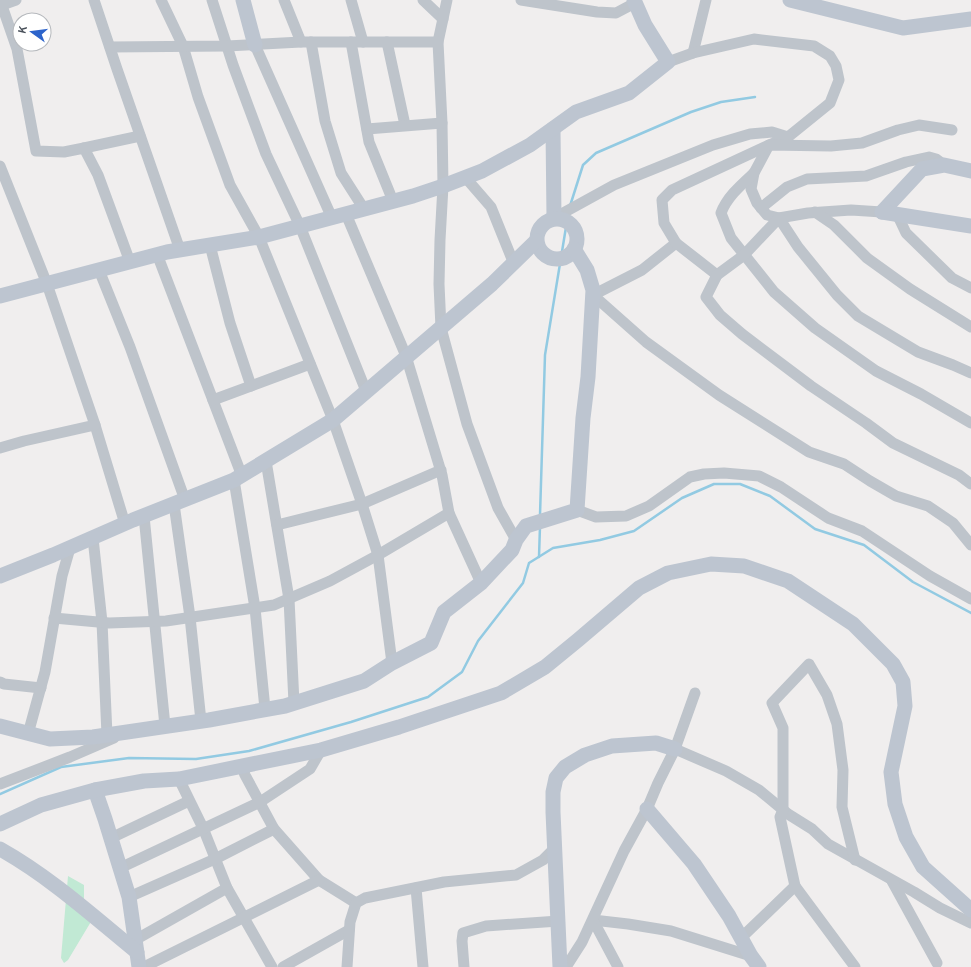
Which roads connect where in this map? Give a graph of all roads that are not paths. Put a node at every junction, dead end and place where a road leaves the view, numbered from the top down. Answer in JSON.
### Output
{"nodes":[{"id":1,"x":16,"y":0,"type":"edge"},
{"id":2,"x":94,"y":0,"type":"edge"},
{"id":3,"x":161,"y":0,"type":"edge"},
{"id":4,"x":212,"y":0,"type":"edge"},
{"id":5,"x":243,"y":0,"type":"edge"},
{"id":6,"x":284,"y":0,"type":"edge"},
{"id":7,"x":350,"y":0,"type":"edge"},
{"id":8,"x":423,"y":0,"type":"edge"},
{"id":9,"x":447,"y":0,"type":"edge"},
{"id":10,"x":521,"y":0,"type":"edge"},
{"id":11,"x":706,"y":0,"type":"edge"},
{"id":12,"x":790,"y":0,"type":"edge"},
{"id":13,"x":634,"y":1,"type":"edge"},
{"id":14,"x":1,"y":2,"type":"edge"},
{"id":15,"x":443,"y":19,"type":"junction"},
{"id":16,"x":971,"y":19,"type":"edge"},
{"id":17,"x":306,"y":42,"type":"junction"},
{"id":18,"x":351,"y":42,"type":"junction"},
{"id":19,"x":363,"y":42,"type":"junction"},
{"id":20,"x":387,"y":42,"type":"junction"},
{"id":21,"x":438,"y":42,"type":"junction"},
{"id":22,"x":255,"y":45,"type":"junction"},
{"id":23,"x":183,"y":46,"type":"junction"},
{"id":24,"x":227,"y":46,"type":"junction"},
{"id":25,"x":110,"y":48,"type":"junction"},
{"id":26,"x":693,"y":53,"type":"junction"},
{"id":27,"x":668,"y":62,"type":"junction"},
{"id":28,"x":442,"y":123,"type":"junction"},
{"id":29,"x":405,"y":126,"type":"junction"},
{"id":30,"x":367,"y":129,"type":"junction"},
{"id":31,"x":553,"y":129,"type":"junction"},
{"id":32,"x":952,"y":130,"type":"dead end"},
{"id":33,"x":140,"y":136,"type":"junction"},
{"id":34,"x":788,"y":137,"type":"junction"},
{"id":35,"x":769,"y":145,"type":"junction"},
{"id":36,"x":84,"y":148,"type":"junction"},
{"id":37,"x":944,"y":165,"type":"junction"},
{"id":38,"x":0,"y":166,"type":"edge"},
{"id":39,"x":971,"y":171,"type":"edge"},
{"id":40,"x":754,"y":173,"type":"junction"},
{"id":41,"x":465,"y":177,"type":"junction"},
{"id":42,"x":443,"y":186,"type":"junction"},
{"id":43,"x":393,"y":201,"type":"junction"},
{"id":44,"x":761,"y":208,"type":"junction"},
{"id":45,"x":364,"y":209,"type":"junction"},
{"id":46,"x":815,"y":212,"type":"junction"},
{"id":47,"x":882,"y":212,"type":"junction"},
{"id":48,"x":346,"y":214,"type":"junction"},
{"id":49,"x":897,"y":214,"type":"junction"},
{"id":50,"x":332,"y":218,"type":"junction"},
{"id":51,"x":554,"y":218,"type":"junction"},
{"id":52,"x":779,"y":218,"type":"junction"},
{"id":53,"x":300,"y":226,"type":"junction"},
{"id":54,"x":971,"y":226,"type":"edge"},
{"id":55,"x":259,"y":237,"type":"junction"},
{"id":56,"x":536,"y":241,"type":"junction"},
{"id":57,"x":676,"y":243,"type":"junction"},
{"id":58,"x":210,"y":245,"type":"junction"},
{"id":59,"x":574,"y":249,"type":"junction"},
{"id":60,"x":180,"y":250,"type":"junction"},
{"id":61,"x":157,"y":254,"type":"junction"},
{"id":62,"x":744,"y":254,"type":"junction"},
{"id":63,"x":130,"y":262,"type":"junction"},
{"id":64,"x":514,"y":264,"type":"junction"},
{"id":65,"x":100,"y":270,"type":"junction"},
{"id":66,"x":717,"y":275,"type":"junction"},
{"id":67,"x":47,"y":284,"type":"junction"},
{"id":68,"x":971,"y":288,"type":"edge"},
{"id":69,"x":593,"y":295,"type":"junction"},
{"id":70,"x":0,"y":296,"type":"edge"},
{"id":71,"x":971,"y":327,"type":"edge"},
{"id":72,"x":441,"y":328,"type":"junction"},
{"id":73,"x":406,"y":356,"type":"junction"},
{"id":74,"x":310,"y":364,"type":"junction"},
{"id":75,"x":971,"y":373,"type":"edge"},
{"id":76,"x":251,"y":386,"type":"junction"},
{"id":77,"x":366,"y":392,"type":"junction"},
{"id":78,"x":213,"y":400,"type":"junction"},
{"id":79,"x":333,"y":420,"type":"junction"},
{"id":80,"x":971,"y":423,"type":"edge"},
{"id":81,"x":95,"y":425,"type":"junction"},
{"id":82,"x":0,"y":448,"type":"edge"},
{"id":83,"x":266,"y":461,"type":"junction"},
{"id":84,"x":441,"y":470,"type":"junction"},
{"id":85,"x":238,"y":478,"type":"junction"},
{"id":86,"x":971,"y":484,"type":"edge"},
{"id":87,"x":180,"y":502,"type":"junction"},
{"id":88,"x":362,"y":504,"type":"junction"},
{"id":89,"x":577,"y":510,"type":"junction"},
{"id":90,"x":449,"y":513,"type":"junction"},
{"id":91,"x":144,"y":516,"type":"junction"},
{"id":92,"x":125,"y":524,"type":"junction"},
{"id":93,"x":277,"y":526,"type":"junction"},
{"id":94,"x":93,"y":538,"type":"junction"},
{"id":95,"x":516,"y":540,"type":"junction"},
{"id":96,"x":971,"y":544,"type":"edge"},
{"id":97,"x":70,"y":548,"type":"junction"},
{"id":98,"x":378,"y":555,"type":"junction"},
{"id":99,"x":0,"y":576,"type":"edge"},
{"id":100,"x":482,"y":582,"type":"junction"},
{"id":101,"x":289,"y":599,"type":"junction"},
{"id":102,"x":971,"y":599,"type":"edge"},
{"id":103,"x":254,"y":608,"type":"junction"},
{"id":104,"x":190,"y":617,"type":"junction"},
{"id":105,"x":54,"y":618,"type":"junction"},
{"id":106,"x":155,"y":621,"type":"junction"},
{"id":107,"x":102,"y":622,"type":"junction"},
{"id":108,"x":392,"y":663,"type":"junction"},
{"id":109,"x":0,"y":682,"type":"edge"},
{"id":110,"x":41,"y":688,"type":"junction"},
{"id":111,"x":695,"y":693,"type":"dead end"},
{"id":112,"x":294,"y":703,"type":"junction"},
{"id":113,"x":265,"y":710,"type":"junction"},
{"id":114,"x":201,"y":721,"type":"junction"},
{"id":115,"x":0,"y":726,"type":"edge"},
{"id":116,"x":165,"y":726,"type":"junction"},
{"id":117,"x":128,"y":732,"type":"junction"},
{"id":118,"x":28,"y":734,"type":"junction"},
{"id":119,"x":107,"y":734,"type":"junction"},
{"id":120,"x":675,"y":749,"type":"junction"},
{"id":121,"x":321,"y":750,"type":"junction"},
{"id":122,"x":242,"y":767,"type":"junction"},
{"id":123,"x":179,"y":779,"type":"junction"},
{"id":124,"x":0,"y":784,"type":"edge"},
{"id":125,"x":95,"y":790,"type":"junction"},
{"id":126,"x":189,"y":801,"type":"junction"},
{"id":127,"x":260,"y":802,"type":"junction"},
{"id":128,"x":647,"y":809,"type":"junction"},
{"id":129,"x":783,"y":810,"type":"junction"},
{"id":130,"x":0,"y":824,"type":"edge"},
{"id":131,"x":203,"y":828,"type":"junction"},
{"id":132,"x":274,"y":829,"type":"junction"},
{"id":133,"x":111,"y":838,"type":"junction"},
{"id":134,"x":555,"y":848,"type":"junction"},
{"id":135,"x":0,"y":849,"type":"edge"},
{"id":136,"x":215,"y":858,"type":"junction"},
{"id":137,"x":854,"y":860,"type":"junction"},
{"id":138,"x":120,"y":868,"type":"junction"},
{"id":139,"x":319,"y":880,"type":"junction"},
{"id":140,"x":892,"y":880,"type":"junction"},
{"id":141,"x":795,"y":886,"type":"junction"},
{"id":142,"x":227,"y":888,"type":"junction"},
{"id":143,"x":416,"y":888,"type":"junction"},
{"id":144,"x":129,"y":897,"type":"junction"},
{"id":145,"x":356,"y":903,"type":"junction"},
{"id":146,"x":971,"y":910,"type":"edge"},
{"id":147,"x":244,"y":917,"type":"junction"},
{"id":148,"x":593,"y":920,"type":"junction"},
{"id":149,"x":559,"y":921,"type":"junction"},
{"id":150,"x":971,"y":923,"type":"edge"},
{"id":151,"x":349,"y":930,"type":"junction"},
{"id":152,"x":741,"y":938,"type":"junction"},
{"id":153,"x":137,"y":953,"type":"edge"},
{"id":154,"x":755,"y":962,"type":"edge"},
{"id":155,"x":937,"y":963,"type":"dead end"},
{"id":156,"x":144,"y":967,"type":"edge"},
{"id":157,"x":272,"y":967,"type":"edge"},
{"id":158,"x":283,"y":967,"type":"edge"},
{"id":159,"x":347,"y":967,"type":"edge"},
{"id":160,"x":423,"y":967,"type":"edge"},
{"id":161,"x":464,"y":967,"type":"edge"},
{"id":162,"x":560,"y":967,"type":"edge"},
{"id":163,"x":566,"y":967,"type":"edge"},
{"id":164,"x":618,"y":967,"type":"edge"},
{"id":165,"x":855,"y":967,"type":"edge"}],
"edges":[{"from":1,"to":14,"type":"street"},
{"from":2,"to":25,"type":"street"},
{"from":3,"to":23,"type":"street"},
{"from":4,"to":24,"type":"street"},
{"from":5,"to":22,"type":"street"},
{"from":6,"to":17,"type":"street"},
{"from":7,"to":19,"type":"street"},
{"from":8,"to":15,"type":"street"},
{"from":9,"to":15,"type":"street"},
{"from":10,"to":13,"type":"street"},
{"from":11,"to":26,"type":"street"},
{"from":12,"to":16,"type":"street"},
{"from":13,"to":27,"type":"street"},
{"from":14,"to":36,"type":"street"},
{"from":15,"to":21,"type":"street"},
{"from":17,"to":18,"type":"street"},
{"from":17,"to":22,"type":"street"},
{"from":17,"to":45,"type":"street"},
{"from":18,"to":19,"type":"street"},
{"from":18,"to":30,"type":"street"},
{"from":19,"to":20,"type":"street"},
{"from":20,"to":21,"type":"street"},
{"from":20,"to":29,"type":"street"},
{"from":21,"to":28,"type":"street"},
{"from":22,"to":24,"type":"street"},
{"from":22,"to":50,"type":"street"},
{"from":23,"to":24,"type":"street"},
{"from":23,"to":25,"type":"street"},
{"from":23,"to":55,"type":"street"},
{"from":24,"to":53,"type":"street"},
{"from":25,"to":33,"type":"street"},
{"from":26,"to":27,"type":"street"},
{"from":26,"to":34,"type":"street"},
{"from":27,"to":31,"type":"street"},
{"from":28,"to":29,"type":"street"},
{"from":28,"to":42,"type":"street"},
{"from":29,"to":30,"type":"street"},
{"from":30,"to":43,"type":"street"},
{"from":31,"to":41,"type":"street"},
{"from":31,"to":51,"type":"street"},
{"from":32,"to":35,"type":"street"},
{"from":33,"to":36,"type":"street"},
{"from":33,"to":60,"type":"street"},
{"from":34,"to":35,"type":"street"},
{"from":34,"to":51,"type":"street"},
{"from":35,"to":40,"type":"street"},
{"from":35,"to":57,"type":"street"},
{"from":36,"to":63,"type":"street"},
{"from":37,"to":39,"type":"street"},
{"from":37,"to":44,"type":"street"},
{"from":37,"to":47,"type":"street"},
{"from":38,"to":67,"type":"street"},
{"from":40,"to":44,"type":"street"},
{"from":40,"to":62,"type":"street"},
{"from":41,"to":42,"type":"street"},
{"from":41,"to":64,"type":"street"},
{"from":42,"to":43,"type":"street"},
{"from":42,"to":72,"type":"street"},
{"from":43,"to":45,"type":"street"},
{"from":44,"to":52,"type":"street"},
{"from":45,"to":48,"type":"street"},
{"from":46,"to":47,"type":"street"},
{"from":46,"to":52,"type":"street"},
{"from":46,"to":71,"type":"street"},
{"from":47,"to":49,"type":"street"},
{"from":48,"to":50,"type":"street"},
{"from":48,"to":73,"type":"street"},
{"from":49,"to":54,"type":"street"},
{"from":49,"to":68,"type":"street"},
{"from":50,"to":53,"type":"street"},
{"from":51,"to":56,"type":"street"},
{"from":51,"to":59,"type":"street"},
{"from":52,"to":62,"type":"street"},
{"from":52,"to":75,"type":"street"},
{"from":53,"to":55,"type":"street"},
{"from":53,"to":77,"type":"street"},
{"from":55,"to":58,"type":"street"},
{"from":55,"to":74,"type":"street"},
{"from":56,"to":59,"type":"street"},
{"from":56,"to":64,"type":"street"},
{"from":57,"to":66,"type":"street"},
{"from":57,"to":69,"type":"street"},
{"from":58,"to":60,"type":"street"},
{"from":58,"to":76,"type":"street"},
{"from":59,"to":69,"type":"street"},
{"from":60,"to":61,"type":"street"},
{"from":61,"to":63,"type":"street"},
{"from":61,"to":78,"type":"street"},
{"from":62,"to":66,"type":"street"},
{"from":62,"to":80,"type":"street"},
{"from":63,"to":65,"type":"street"},
{"from":64,"to":72,"type":"street"},
{"from":65,"to":67,"type":"street"},
{"from":65,"to":87,"type":"street"},
{"from":66,"to":86,"type":"street"},
{"from":67,"to":70,"type":"street"},
{"from":67,"to":81,"type":"street"},
{"from":69,"to":89,"type":"street"},
{"from":69,"to":96,"type":"street"},
{"from":72,"to":73,"type":"street"},
{"from":72,"to":95,"type":"street"},
{"from":73,"to":77,"type":"street"},
{"from":73,"to":84,"type":"street"},
{"from":74,"to":76,"type":"street"},
{"from":74,"to":79,"type":"street"},
{"from":76,"to":78,"type":"street"},
{"from":77,"to":79,"type":"street"},
{"from":78,"to":85,"type":"street"},
{"from":79,"to":83,"type":"street"},
{"from":79,"to":88,"type":"street"},
{"from":81,"to":82,"type":"street"},
{"from":81,"to":92,"type":"street"},
{"from":83,"to":85,"type":"street"},
{"from":83,"to":93,"type":"street"},
{"from":84,"to":88,"type":"street"},
{"from":84,"to":90,"type":"street"},
{"from":85,"to":87,"type":"street"},
{"from":85,"to":103,"type":"street"},
{"from":87,"to":91,"type":"street"},
{"from":87,"to":104,"type":"street"},
{"from":88,"to":93,"type":"street"},
{"from":88,"to":98,"type":"street"},
{"from":89,"to":95,"type":"street"},
{"from":89,"to":102,"type":"street"},
{"from":90,"to":98,"type":"street"},
{"from":90,"to":100,"type":"street"},
{"from":91,"to":92,"type":"street"},
{"from":91,"to":106,"type":"street"},
{"from":92,"to":94,"type":"street"},
{"from":93,"to":101,"type":"street"},
{"from":94,"to":97,"type":"street"},
{"from":94,"to":107,"type":"street"},
{"from":95,"to":100,"type":"street"},
{"from":97,"to":99,"type":"street"},
{"from":97,"to":105,"type":"street"},
{"from":98,"to":101,"type":"street"},
{"from":98,"to":108,"type":"street"},
{"from":100,"to":108,"type":"street"},
{"from":101,"to":103,"type":"street"},
{"from":101,"to":112,"type":"street"},
{"from":103,"to":104,"type":"street"},
{"from":103,"to":113,"type":"street"},
{"from":104,"to":106,"type":"street"},
{"from":104,"to":114,"type":"street"},
{"from":105,"to":107,"type":"street"},
{"from":105,"to":110,"type":"street"},
{"from":106,"to":107,"type":"street"},
{"from":106,"to":116,"type":"street"},
{"from":107,"to":119,"type":"street"},
{"from":108,"to":112,"type":"street"},
{"from":109,"to":110,"type":"street"},
{"from":110,"to":118,"type":"street"},
{"from":111,"to":120,"type":"street"},
{"from":112,"to":113,"type":"street"},
{"from":113,"to":114,"type":"street"},
{"from":114,"to":116,"type":"street"},
{"from":115,"to":118,"type":"street"},
{"from":116,"to":117,"type":"street"},
{"from":117,"to":119,"type":"street"},
{"from":117,"to":124,"type":"street"},
{"from":118,"to":119,"type":"street"},
{"from":120,"to":128,"type":"street"},
{"from":120,"to":129,"type":"street"},
{"from":120,"to":134,"type":"street"},
{"from":121,"to":122,"type":"street"},
{"from":121,"to":127,"type":"street"},
{"from":121,"to":146,"type":"street"},
{"from":122,"to":123,"type":"street"},
{"from":122,"to":127,"type":"street"},
{"from":123,"to":125,"type":"street"},
{"from":123,"to":126,"type":"street"},
{"from":125,"to":130,"type":"street"},
{"from":125,"to":133,"type":"street"},
{"from":126,"to":131,"type":"street"},
{"from":126,"to":133,"type":"street"},
{"from":127,"to":131,"type":"street"},
{"from":127,"to":132,"type":"street"},
{"from":128,"to":148,"type":"street"},
{"from":128,"to":152,"type":"street"},
{"from":129,"to":137,"type":"street"},
{"from":129,"to":137,"type":"street"},
{"from":129,"to":141,"type":"street"},
{"from":131,"to":136,"type":"street"},
{"from":131,"to":138,"type":"street"},
{"from":132,"to":136,"type":"street"},
{"from":132,"to":139,"type":"street"},
{"from":133,"to":138,"type":"street"},
{"from":134,"to":143,"type":"street"},
{"from":134,"to":149,"type":"street"},
{"from":135,"to":153,"type":"street"},
{"from":136,"to":142,"type":"street"},
{"from":136,"to":144,"type":"street"},
{"from":137,"to":140,"type":"street"},
{"from":138,"to":144,"type":"street"},
{"from":139,"to":145,"type":"street"},
{"from":139,"to":147,"type":"street"},
{"from":140,"to":150,"type":"street"},
{"from":140,"to":155,"type":"street"},
{"from":141,"to":152,"type":"street"},
{"from":141,"to":165,"type":"street"},
{"from":142,"to":147,"type":"street"},
{"from":142,"to":153,"type":"street"},
{"from":143,"to":145,"type":"street"},
{"from":143,"to":160,"type":"street"},
{"from":144,"to":153,"type":"street"},
{"from":145,"to":151,"type":"street"},
{"from":147,"to":156,"type":"street"},
{"from":147,"to":157,"type":"street"},
{"from":148,"to":154,"type":"street"},
{"from":148,"to":163,"type":"street"},
{"from":148,"to":164,"type":"street"},
{"from":149,"to":161,"type":"street"},
{"from":149,"to":162,"type":"street"},
{"from":151,"to":158,"type":"street"},
{"from":151,"to":159,"type":"street"},
{"from":152,"to":154,"type":"street"}]}
